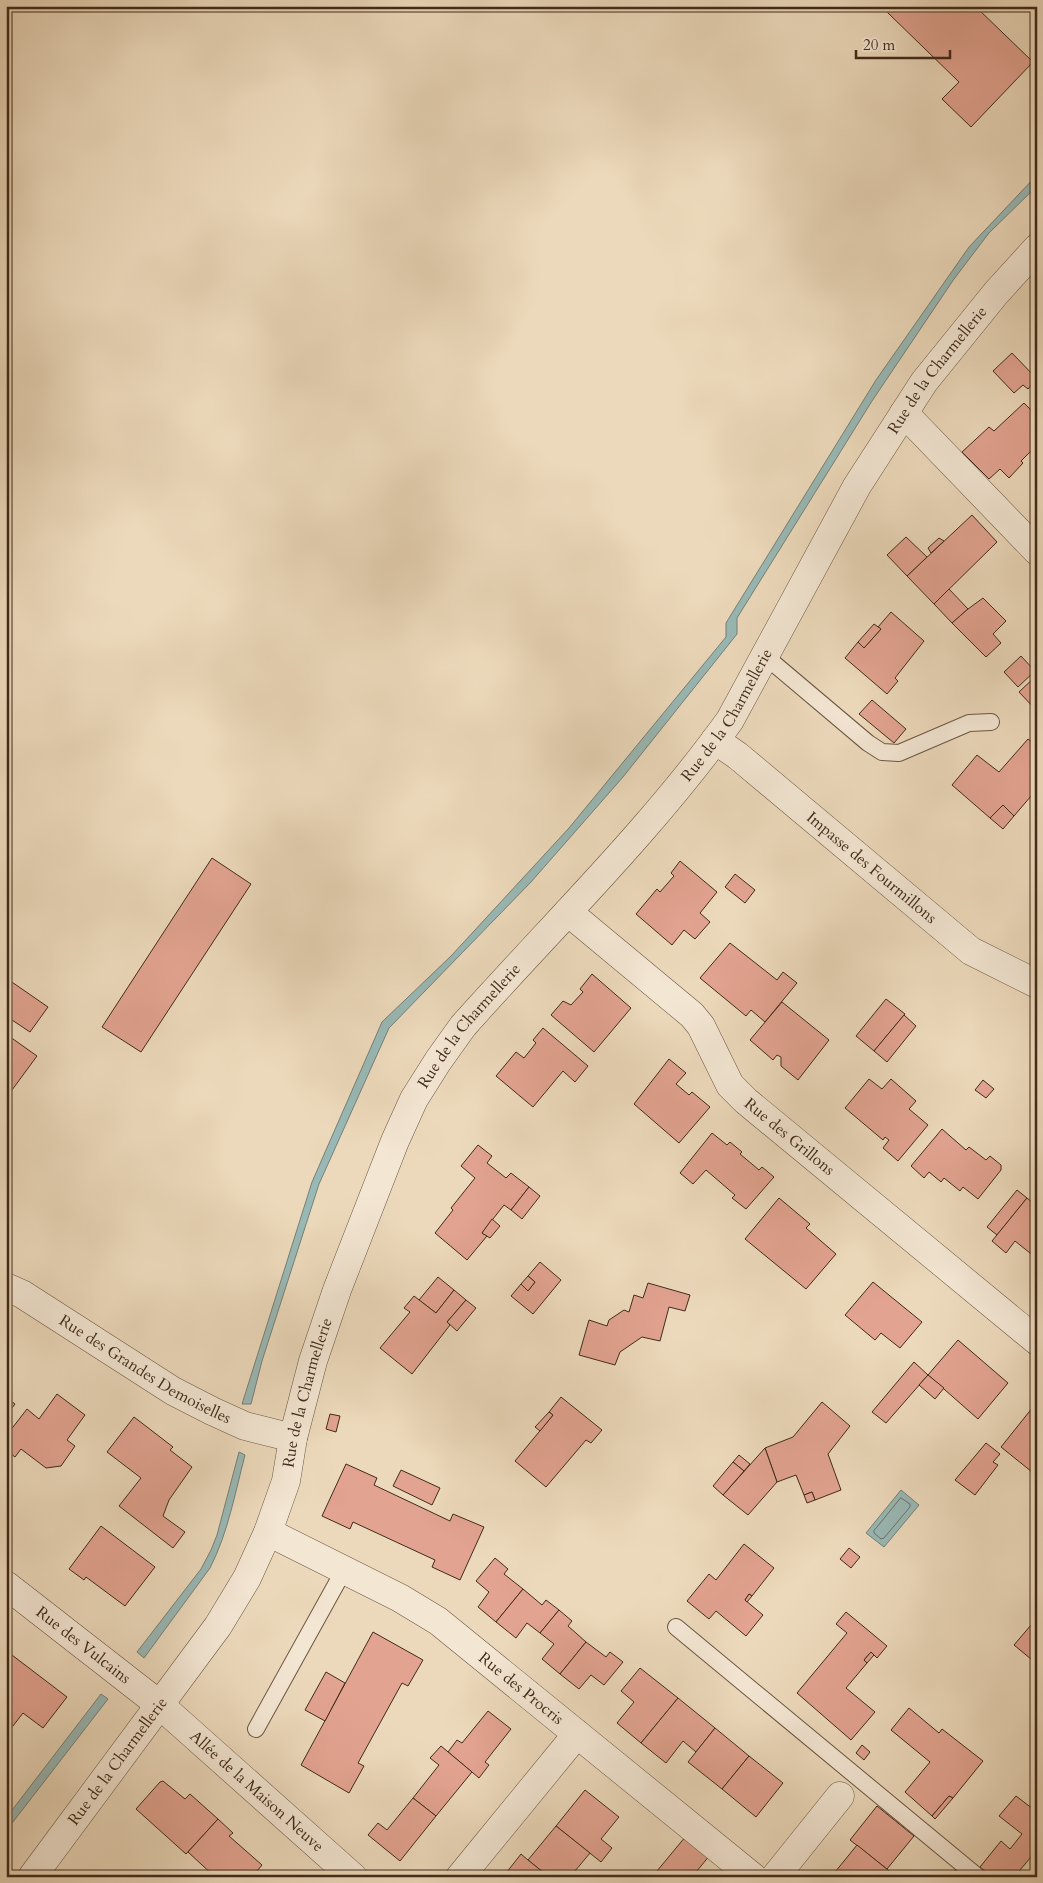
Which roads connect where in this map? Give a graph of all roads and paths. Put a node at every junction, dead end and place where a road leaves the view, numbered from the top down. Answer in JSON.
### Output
{"nodes":[{"id":1,"x":1037,"y":248,"type":"edge"},
{"id":2,"x":904,"y":412,"type":"junction"},
{"id":3,"x":1037,"y":551,"type":"edge"},
{"id":4,"x":765,"y":656,"type":"junction"},
{"id":5,"x":990,"y":722,"type":"dead end"},
{"id":6,"x":716,"y":740,"type":"junction"},
{"id":7,"x":568,"y":912,"type":"junction"},
{"id":8,"x":1037,"y":984,"type":"edge"},
{"id":9,"x":6,"y":1286,"type":"edge"},
{"id":10,"x":1037,"y":1341,"type":"edge"},
{"id":11,"x":293,"y":1438,"type":"junction"},
{"id":12,"x":268,"y":1532,"type":"junction"},
{"id":13,"x":344,"y":1570,"type":"junction"},
{"id":14,"x":6,"y":1585,"type":"edge"},
{"id":15,"x":676,"y":1627,"type":"dead end"},
{"id":16,"x":160,"y":1705,"type":"junction"},
{"id":17,"x":256,"y":1729,"type":"dead end"},
{"id":18,"x":577,"y":1734,"type":"junction"},
{"id":19,"x":840,"y":1796,"type":"dead end"},
{"id":20,"x":32,"y":1877,"type":"edge"},
{"id":21,"x":353,"y":1877,"type":"edge"},
{"id":22,"x":460,"y":1877,"type":"edge"},
{"id":23,"x":753,"y":1877,"type":"edge"},
{"id":24,"x":775,"y":1877,"type":"edge"},
{"id":25,"x":978,"y":1877,"type":"edge"}],
"edges":[{"from":1,"to":2,"type":"street","name":"Rue de la Charmellerie"},
{"from":2,"to":3,"type":"street"},
{"from":2,"to":4,"type":"street","name":"Rue de la Charmellerie"},
{"from":4,"to":5,"type":"lane"},
{"from":4,"to":6,"type":"street","name":"Rue de la Charmellerie"},
{"from":6,"to":7,"type":"street","name":"Rue de la Charmellerie"},
{"from":6,"to":8,"type":"street","name":"Impasse des Fourmillons"},
{"from":7,"to":10,"type":"street","name":"Rue des Grillons"},
{"from":7,"to":11,"type":"street","name":"Rue de la Charmellerie"},
{"from":9,"to":11,"type":"street","name":"Rue des Grandes Demoiselles"},
{"from":11,"to":12,"type":"street","name":"Rue de la Charmellerie"},
{"from":12,"to":13,"type":"street","name":"Rue des Procris"},
{"from":12,"to":16,"type":"street","name":"Rue de la Charmellerie"},
{"from":13,"to":17,"type":"lane"},
{"from":13,"to":18,"type":"street","name":"Rue des Procris"},
{"from":14,"to":16,"type":"street","name":"Rue des Vulcains"},
{"from":15,"to":25,"type":"lane"},
{"from":16,"to":20,"type":"street","name":"Rue de la Charmellerie"},
{"from":16,"to":21,"type":"street","name":"Allée de la Maison Neuve"},
{"from":18,"to":22,"type":"street"},
{"from":18,"to":23,"type":"street","name":"Rue des Procris"},
{"from":19,"to":24,"type":"street"}]}
